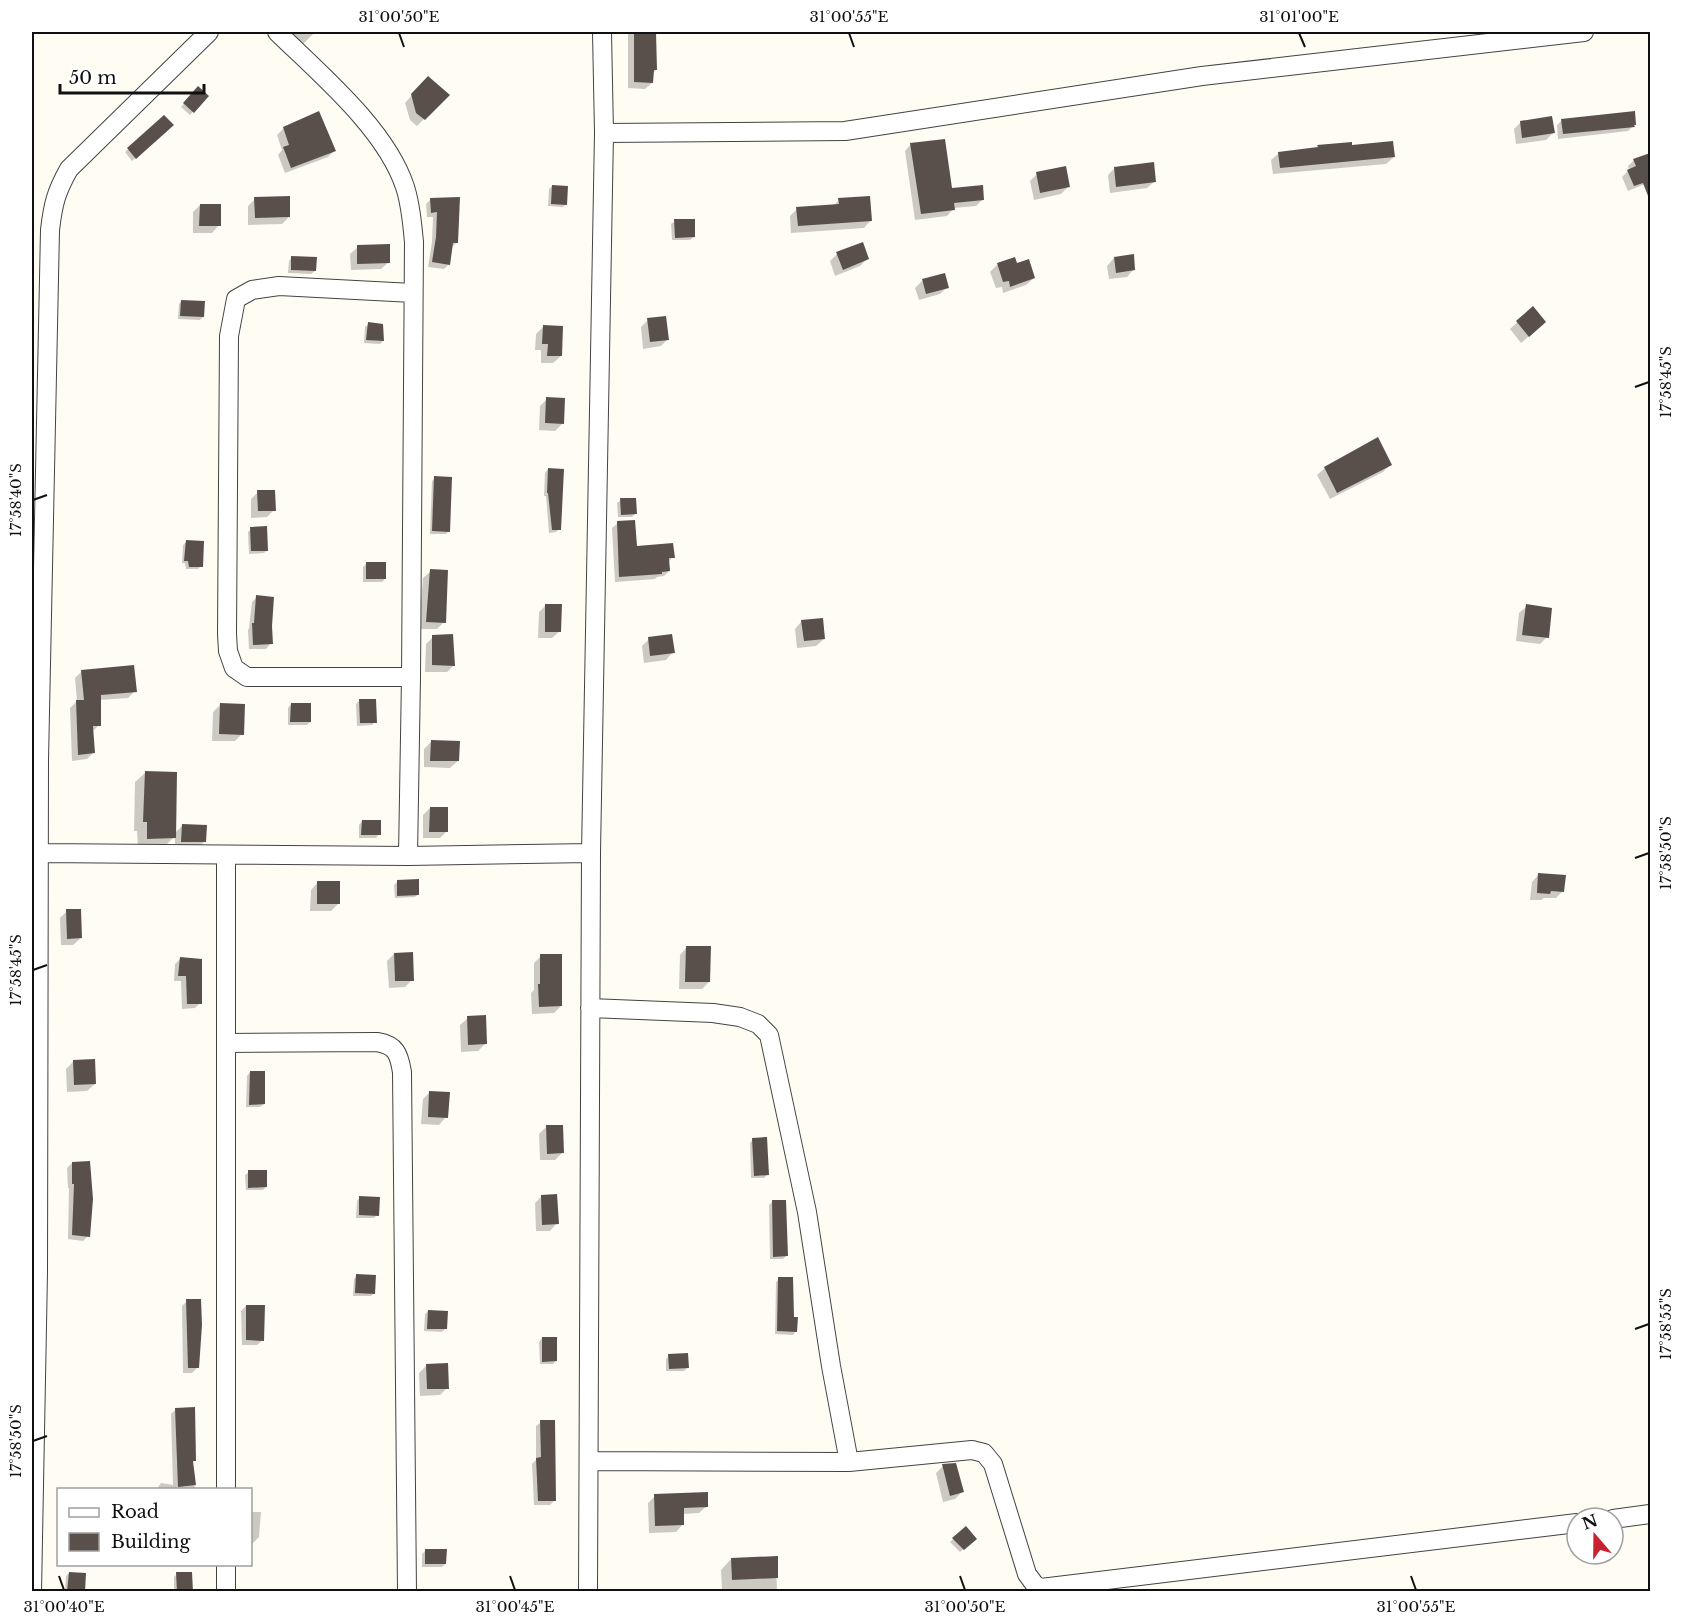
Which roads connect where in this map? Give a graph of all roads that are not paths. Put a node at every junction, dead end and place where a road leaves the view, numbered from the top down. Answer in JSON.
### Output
{"nodes":[{"id":1,"x":209,"y":32,"type":"edge"},
{"id":2,"x":277,"y":32,"type":"edge"},
{"id":3,"x":602,"y":32,"type":"edge"},
{"id":4,"x":1584,"y":32,"type":"edge"},
{"id":5,"x":604,"y":133,"type":"junction"},
{"id":6,"x":412,"y":293,"type":"junction"},
{"id":7,"x":411,"y":677,"type":"junction"},
{"id":8,"x":35,"y":760,"type":"edge"},
{"id":9,"x":40,"y":853,"type":"junction"},
{"id":10,"x":591,"y":853,"type":"junction"},
{"id":11,"x":226,"y":856,"type":"junction"},
{"id":12,"x":408,"y":856,"type":"junction"},
{"id":13,"x":590,"y":1008,"type":"junction"},
{"id":14,"x":227,"y":1044,"type":"junction"},
{"id":15,"x":35,"y":1273,"type":"edge"},
{"id":16,"x":589,"y":1461,"type":"junction"},
{"id":17,"x":849,"y":1462,"type":"junction"},
{"id":18,"x":226,"y":1488,"type":"edge"},
{"id":19,"x":1650,"y":1514,"type":"edge"},
{"id":20,"x":1625,"y":1517,"type":"edge"},
{"id":21,"x":1565,"y":1524,"type":"edge"},
{"id":22,"x":226,"y":1566,"type":"edge"},
{"id":23,"x":32,"y":1592,"type":"edge"},
{"id":24,"x":226,"y":1592,"type":"edge"},
{"id":25,"x":407,"y":1592,"type":"edge"},
{"id":26,"x":588,"y":1592,"type":"edge"}],
"edges":[{"from":1,"to":8,"type":"street"},
{"from":2,"to":6,"type":"street"},
{"from":3,"to":5,"type":"street"},
{"from":4,"to":5,"type":"street"},
{"from":5,"to":10,"type":"street"},
{"from":6,"to":7,"type":"street"},
{"from":6,"to":7,"type":"street"},
{"from":7,"to":12,"type":"street"},
{"from":8,"to":9,"type":"street"},
{"from":9,"to":11,"type":"street"},
{"from":9,"to":15,"type":"street"},
{"from":10,"to":12,"type":"street"},
{"from":10,"to":13,"type":"street"},
{"from":11,"to":12,"type":"street"},
{"from":11,"to":14,"type":"street"},
{"from":13,"to":16,"type":"street"},
{"from":13,"to":17,"type":"street"},
{"from":14,"to":18,"type":"street"},
{"from":14,"to":25,"type":"street"},
{"from":15,"to":23,"type":"street"},
{"from":16,"to":17,"type":"street"},
{"from":16,"to":26,"type":"street"},
{"from":17,"to":21,"type":"street"},
{"from":19,"to":20,"type":"street"},
{"from":22,"to":24,"type":"street"}]}
